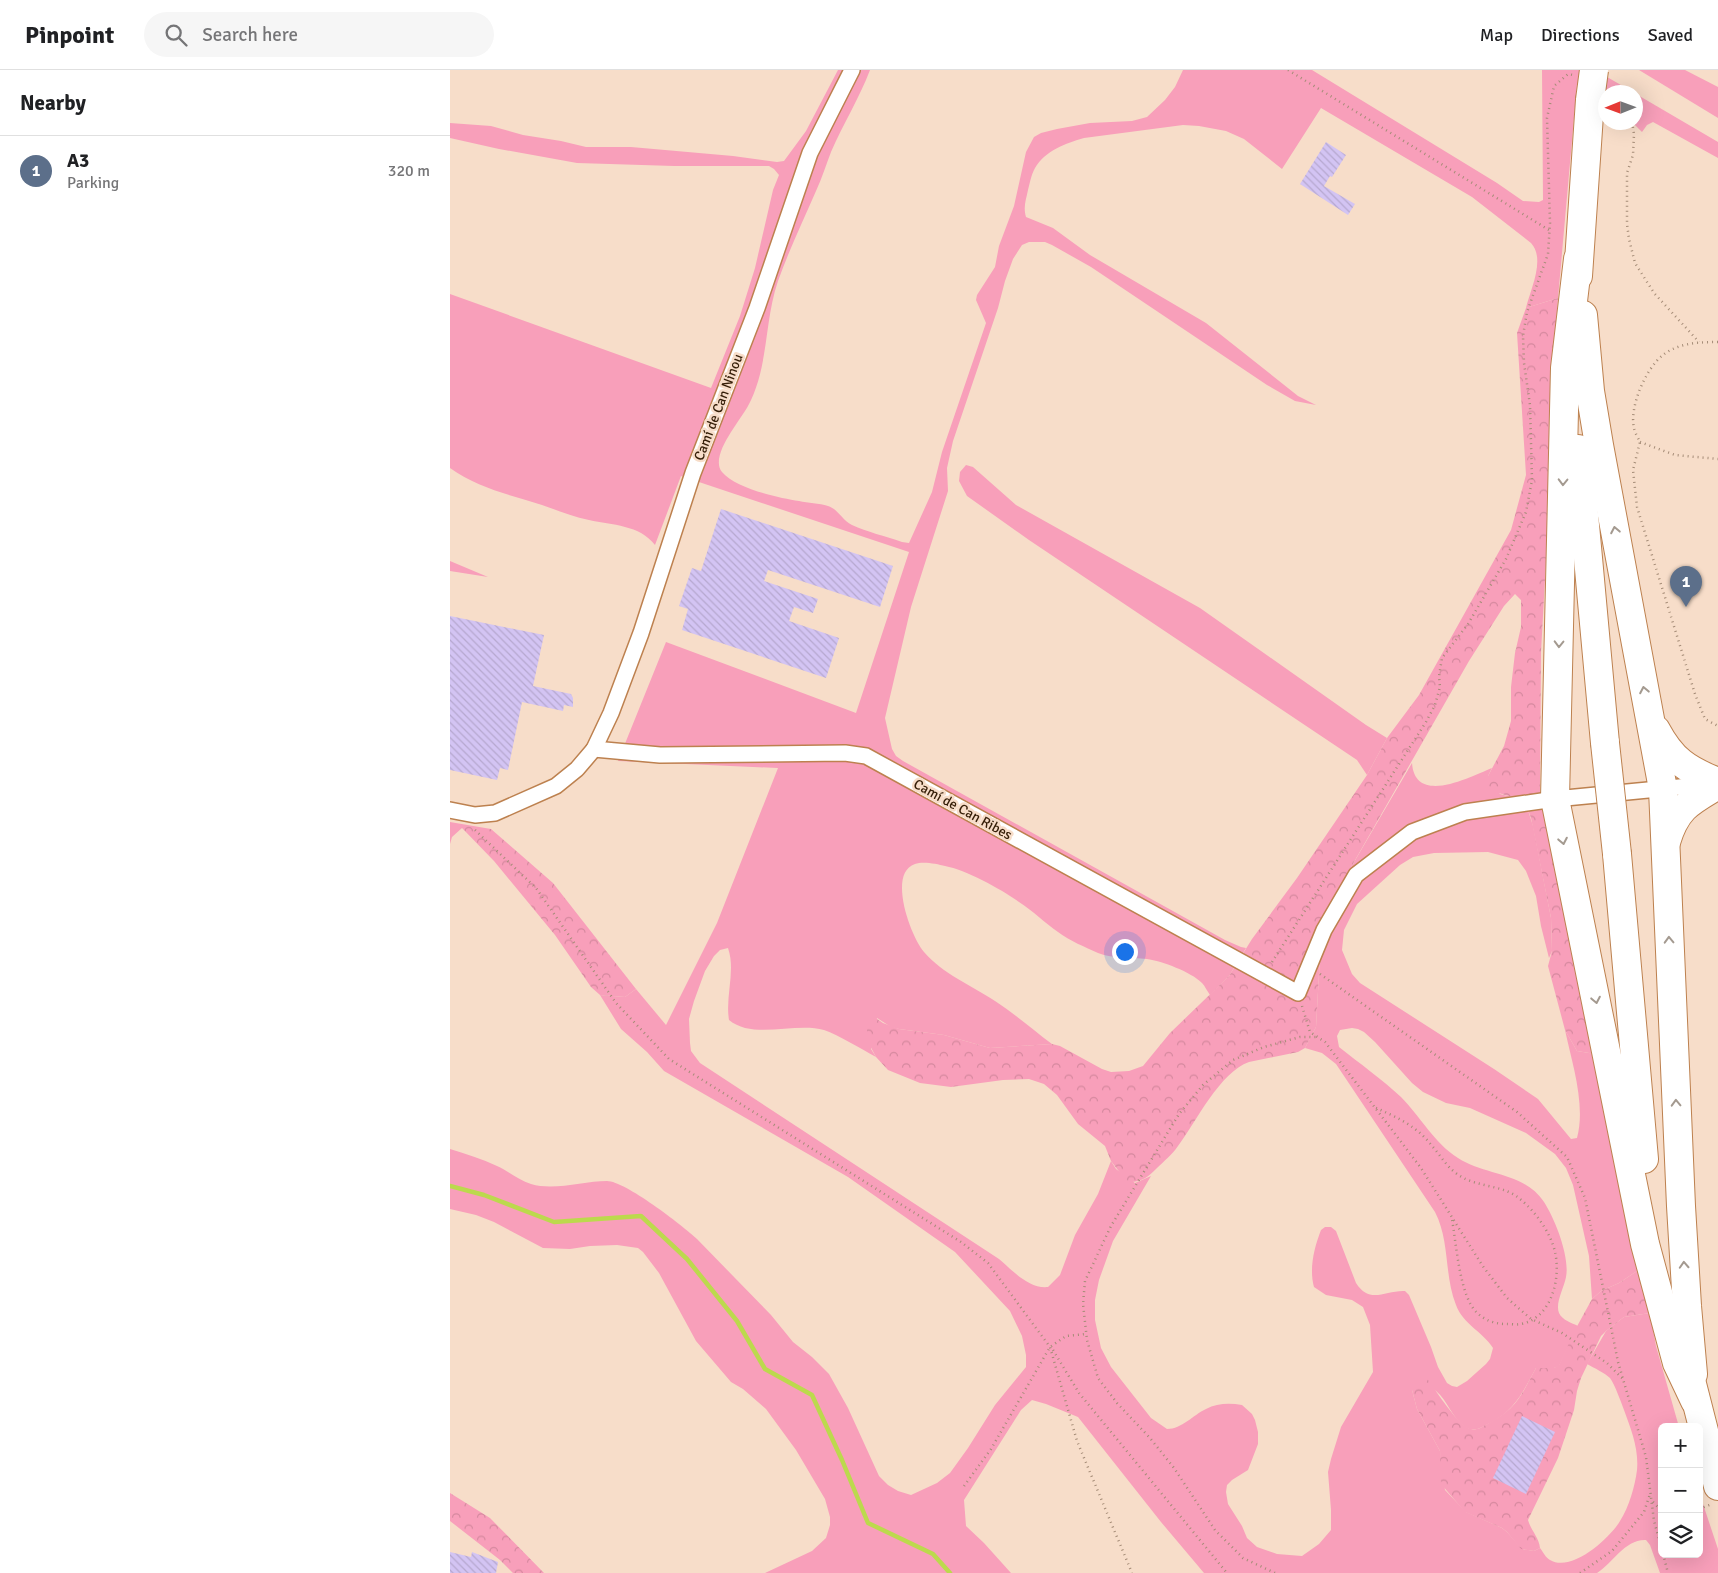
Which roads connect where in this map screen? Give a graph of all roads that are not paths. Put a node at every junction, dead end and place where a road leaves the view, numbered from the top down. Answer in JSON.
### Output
{"nodes":[{"id":1,"x":852,"y":70,"type":"edge"},
{"id":2,"x":1585,"y":73,"type":"edge"},
{"id":3,"x":1578,"y":259,"type":"junction"},
{"id":4,"x":1649,"y":716,"type":"junction"},
{"id":5,"x":594,"y":749,"type":"junction"},
{"id":6,"x":1718,"y":783,"type":"edge"},
{"id":7,"x":1663,"y":789,"type":"junction"},
{"id":8,"x":1555,"y":799,"type":"junction"},
{"id":9,"x":453,"y":811,"type":"edge"},
{"id":10,"x":1665,"y":846,"type":"junction"},
{"id":11,"x":1695,"y":1401,"type":"junction"},
{"id":12,"x":1718,"y":1486,"type":"edge"}],
"edges":[{"from":1,"to":5,"type":"street","name":"Camí de Can Ninou"},
{"from":2,"to":3,"type":"highway","bridge":true},
{"from":4,"to":3,"type":"highway","one_way":true},
{"from":3,"to":8,"type":"highway","one_way":true},
{"from":3,"to":11,"type":"highway","bridge":true},
{"from":4,"to":6,"type":"highway"},
{"from":4,"to":7,"type":"highway"},
{"from":5,"to":8,"type":"street","name":"Camí de Can Ribes"},
{"from":5,"to":9,"type":"street","name":"Camí de Can Ninou"},
{"from":6,"to":7,"type":"street"},
{"from":6,"to":10,"type":"highway"},
{"from":7,"to":8,"type":"street"},
{"from":7,"to":10,"type":"highway"},
{"from":8,"to":11,"type":"highway","one_way":true},
{"from":11,"to":10,"type":"highway","one_way":true},
{"from":11,"to":12,"type":"highway"}]}
